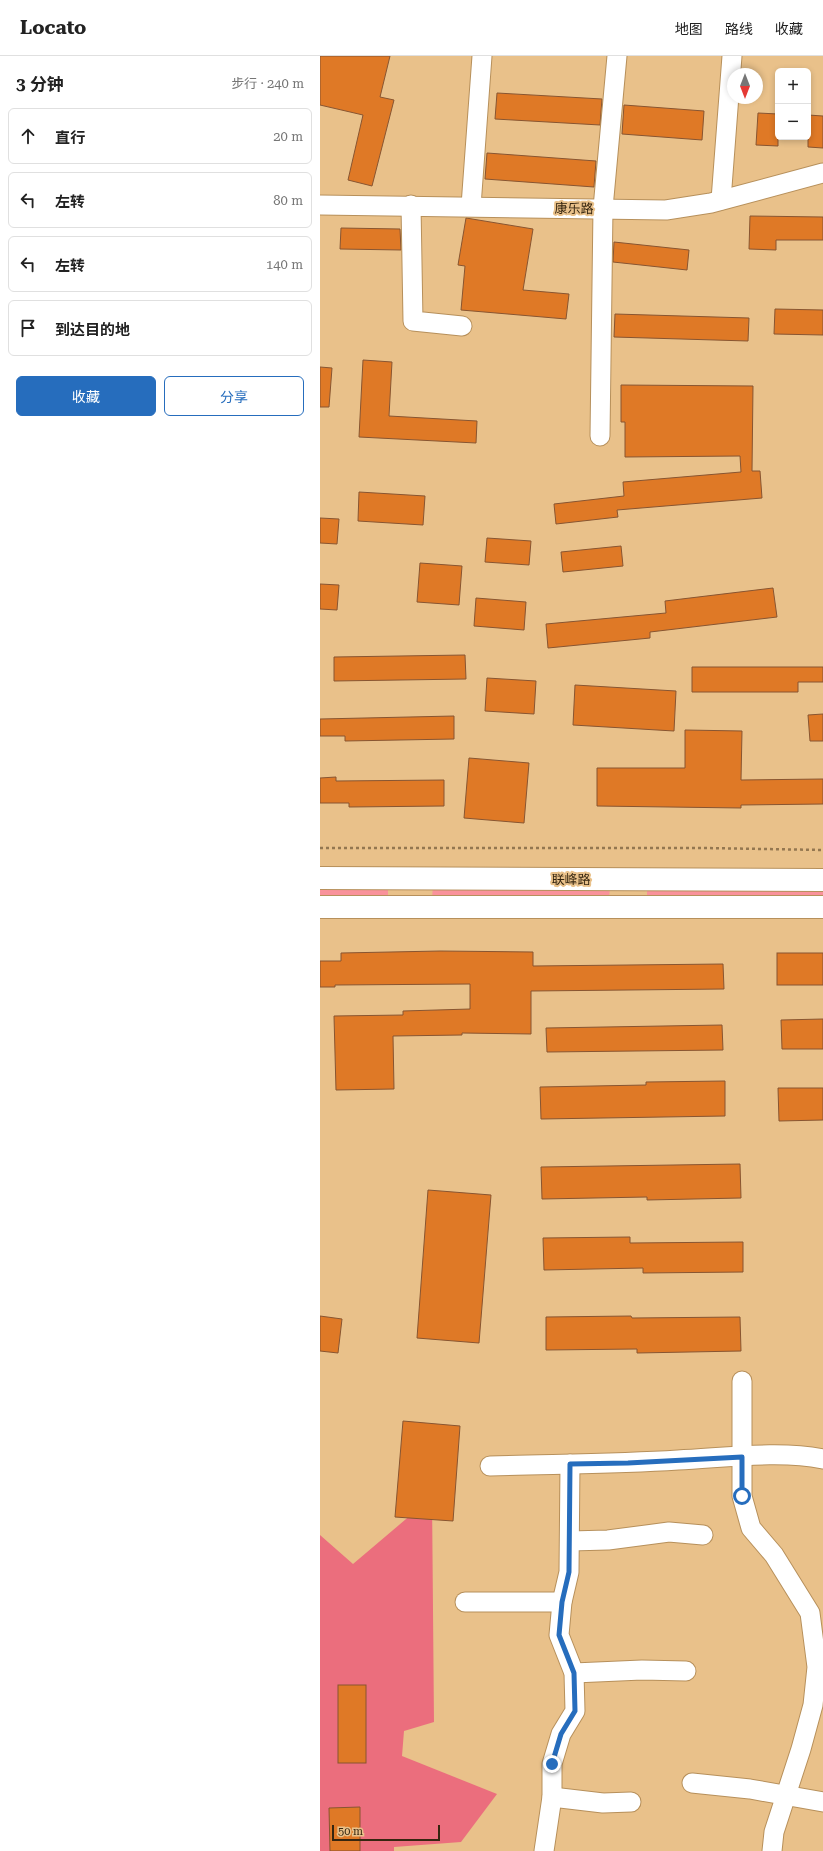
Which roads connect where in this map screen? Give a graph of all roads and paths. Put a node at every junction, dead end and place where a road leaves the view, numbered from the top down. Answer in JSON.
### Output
{"nodes":[{"id":1,"x":482,"y":56,"type":"edge"},
{"id":2,"x":616,"y":56,"type":"edge"},
{"id":3,"x":732,"y":56,"type":"edge"},
{"id":4,"x":823,"y":173,"type":"edge"},
{"id":5,"x":721,"y":200,"type":"junction"},
{"id":6,"x":320,"y":205,"type":"edge"},
{"id":7,"x":411,"y":206,"type":"junction"},
{"id":8,"x":471,"y":206,"type":"junction"},
{"id":9,"x":603,"y":208,"type":"junction"},
{"id":10,"x":462,"y":326,"type":"dead end"},
{"id":11,"x":600,"y":436,"type":"dead end"},
{"id":12,"x":320,"y":848,"type":"edge"},
{"id":13,"x":823,"y":850,"type":"edge"},
{"id":14,"x":320,"y":878,"type":"edge"},
{"id":15,"x":823,"y":880,"type":"edge"},
{"id":16,"x":320,"y":907,"type":"edge"},
{"id":17,"x":823,"y":907,"type":"edge"},
{"id":18,"x":742,"y":1381,"type":"dead end"},
{"id":19,"x":742,"y":1457,"type":"junction"},
{"id":20,"x":823,"y":1459,"type":"edge"},
{"id":21,"x":570,"y":1464,"type":"junction"},
{"id":22,"x":490,"y":1466,"type":"dead end"},
{"id":23,"x":703,"y":1535,"type":"dead end"},
{"id":24,"x":570,"y":1541,"type":"junction"},
{"id":25,"x":465,"y":1602,"type":"dead end"},
{"id":26,"x":562,"y":1602,"type":"junction"},
{"id":27,"x":817,"y":1613,"type":"edge"},
{"id":28,"x":686,"y":1671,"type":"dead end"},
{"id":29,"x":574,"y":1673,"type":"junction"},
{"id":30,"x":692,"y":1783,"type":"dead end"},
{"id":31,"x":786,"y":1794,"type":"junction"},
{"id":32,"x":552,"y":1797,"type":"junction"},
{"id":33,"x":631,"y":1802,"type":"dead end"},
{"id":34,"x":823,"y":1802,"type":"edge"},
{"id":35,"x":544,"y":1851,"type":"edge"},
{"id":36,"x":772,"y":1851,"type":"edge"}],
"edges":[{"from":1,"to":8,"type":"street"},
{"from":2,"to":9,"type":"street"},
{"from":3,"to":5,"type":"street"},
{"from":4,"to":5,"type":"street","name":"康乐路"},
{"from":5,"to":9,"type":"street","name":"康乐路"},
{"from":6,"to":7,"type":"street","name":"康乐路"},
{"from":7,"to":8,"type":"street","name":"康乐路"},
{"from":7,"to":10,"type":"street"},
{"from":8,"to":9,"type":"street","name":"康乐路"},
{"from":9,"to":11,"type":"street"},
{"from":12,"to":13,"type":"path"},
{"from":14,"to":15,"type":"main road","name":"联峰路"},
{"from":16,"to":17,"type":"main road"},
{"from":18,"to":19,"type":"street"},
{"from":19,"to":20,"type":"street"},
{"from":19,"to":21,"type":"street"},
{"from":19,"to":27,"type":"street"},
{"from":21,"to":22,"type":"street"},
{"from":21,"to":24,"type":"street"},
{"from":23,"to":24,"type":"street"},
{"from":24,"to":26,"type":"street"},
{"from":25,"to":26,"type":"street"},
{"from":26,"to":29,"type":"street"},
{"from":27,"to":31,"type":"street"},
{"from":28,"to":29,"type":"street"},
{"from":29,"to":32,"type":"street"},
{"from":30,"to":31,"type":"street"},
{"from":31,"to":34,"type":"street"},
{"from":31,"to":36,"type":"street"},
{"from":32,"to":33,"type":"street"},
{"from":32,"to":35,"type":"street"}]}
